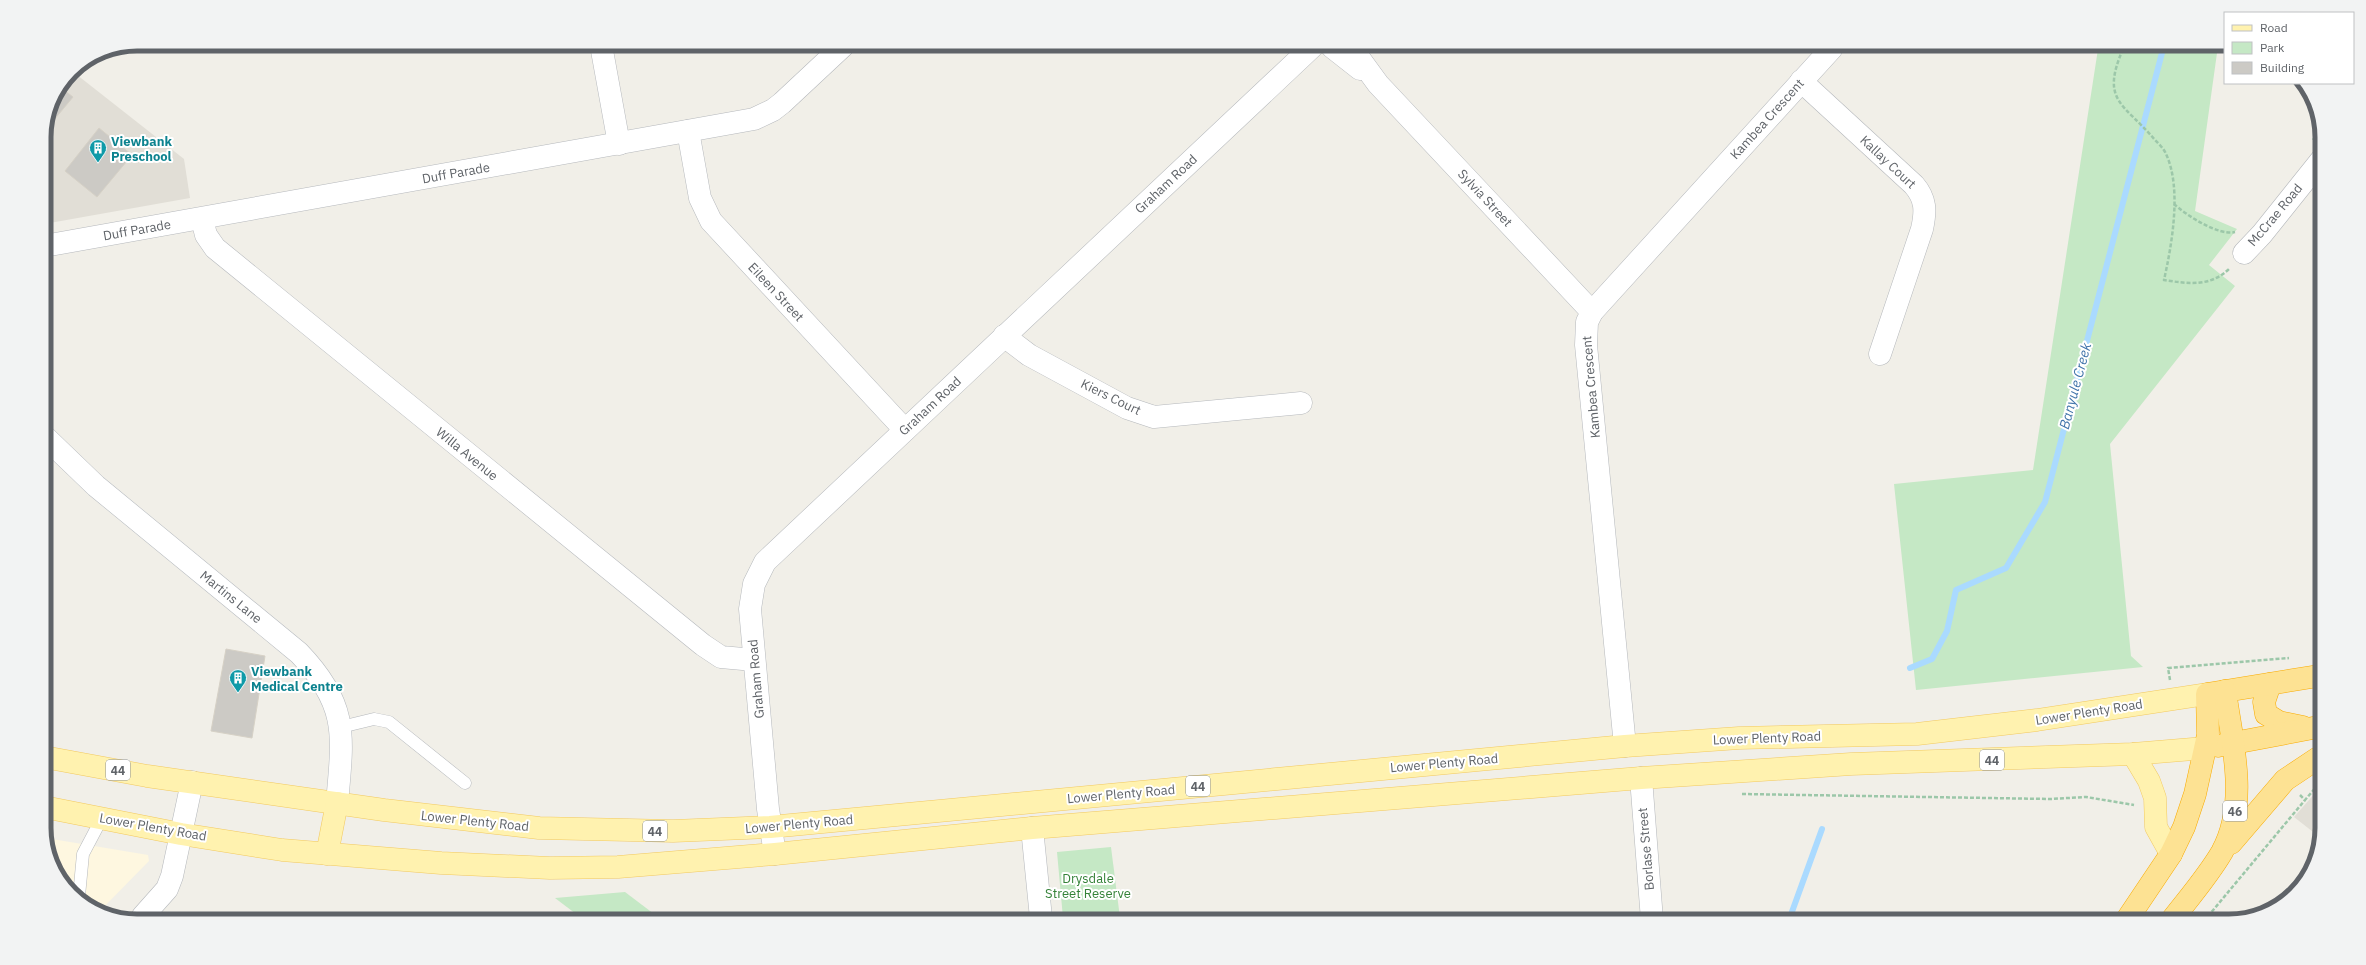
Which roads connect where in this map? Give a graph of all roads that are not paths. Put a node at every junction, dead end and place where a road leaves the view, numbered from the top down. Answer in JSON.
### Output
{"nodes":[{"id":1,"x":602,"y":51,"type":"edge"},
{"id":2,"x":838,"y":51,"type":"edge"},
{"id":3,"x":1308,"y":51,"type":"edge"},
{"id":4,"x":1337,"y":51,"type":"edge"},
{"id":5,"x":1355,"y":51,"type":"edge"},
{"id":6,"x":1829,"y":51,"type":"edge"},
{"id":7,"x":1801,"y":82,"type":"junction"},
{"id":8,"x":1378,"y":84,"type":"junction"},
{"id":9,"x":688,"y":131,"type":"junction"},
{"id":10,"x":619,"y":144,"type":"junction"},
{"id":11,"x":2315,"y":153,"type":"edge"},
{"id":12,"x":202,"y":219,"type":"junction"},
{"id":13,"x":51,"y":245,"type":"edge"},
{"id":14,"x":2244,"y":253,"type":"road end"},
{"id":15,"x":1592,"y":312,"type":"junction"},
{"id":16,"x":1004,"y":336,"type":"junction"},
{"id":17,"x":1880,"y":354,"type":"dead end"},
{"id":18,"x":1301,"y":403,"type":"dead end"},
{"id":19,"x":905,"y":430,"type":"junction"},
{"id":20,"x":51,"y":443,"type":"edge"},
{"id":21,"x":51,"y":457,"type":"edge"},
{"id":22,"x":96,"y":486,"type":"junction"},
{"id":23,"x":754,"y":660,"type":"junction"},
{"id":24,"x":2315,"y":676,"type":"edge"},
{"id":25,"x":2270,"y":684,"type":"junction"},
{"id":26,"x":2216,"y":692,"type":"junction"},
{"id":27,"x":341,"y":727,"type":"junction"},
{"id":28,"x":2314,"y":728,"type":"edge"},
{"id":29,"x":2232,"y":744,"type":"junction"},
{"id":30,"x":1625,"y":746,"type":"junction"},
{"id":31,"x":2205,"y":748,"type":"junction"},
{"id":32,"x":2133,"y":754,"type":"junction"},
{"id":33,"x":51,"y":758,"type":"edge"},
{"id":34,"x":2315,"y":760,"type":"edge"},
{"id":35,"x":1641,"y":778,"type":"junction"},
{"id":36,"x":192,"y":782,"type":"junction"},
{"id":37,"x":465,"y":784,"type":"dead end"},
{"id":38,"x":337,"y":803,"type":"junction"},
{"id":39,"x":51,"y":808,"type":"edge"},
{"id":40,"x":102,"y":818,"type":"junction"},
{"id":41,"x":770,"y":827,"type":"junction"},
{"id":42,"x":1032,"y":828,"type":"junction"},
{"id":43,"x":181,"y":834,"type":"junction"},
{"id":44,"x":327,"y":854,"type":"junction"},
{"id":45,"x":774,"y":854,"type":"junction"},
{"id":46,"x":2170,"y":854,"type":"junction"},
{"id":47,"x":2207,"y":873,"type":"junction"},
{"id":48,"x":79,"y":892,"type":"edge"},
{"id":49,"x":145,"y":914,"type":"edge"},
{"id":50,"x":1041,"y":914,"type":"edge"},
{"id":51,"x":1652,"y":914,"type":"edge"},
{"id":52,"x":2131,"y":914,"type":"edge"},
{"id":53,"x":2176,"y":914,"type":"edge"}],
"edges":[{"from":1,"to":10,"type":"street"},
{"from":2,"to":9,"type":"street","name":"Duff Parade"},
{"from":3,"to":16,"type":"street","name":"Graham Road"},
{"from":4,"to":8,"type":"street","name":"Sylvia Street"},
{"from":5,"to":8,"type":"street","name":"Sylvia Street"},
{"from":6,"to":7,"type":"street","name":"Kambea Crescent"},
{"from":7,"to":15,"type":"street","name":"Kambea Crescent"},
{"from":7,"to":17,"type":"street","name":"Kallay Court"},
{"from":8,"to":15,"type":"street","name":"Sylvia Street"},
{"from":9,"to":10,"type":"street","name":"Duff Parade"},
{"from":9,"to":19,"type":"street","name":"Eileen Street"},
{"from":10,"to":12,"type":"street","name":"Duff Parade"},
{"from":11,"to":14,"type":"street","name":"McCrae Road"},
{"from":12,"to":13,"type":"street","name":"Duff Parade"},
{"from":12,"to":23,"type":"street","name":"Willa Avenue"},
{"from":15,"to":30,"type":"street","name":"Kambea Crescent"},
{"from":16,"to":18,"type":"street","name":"Kiers Court"},
{"from":16,"to":19,"type":"street","name":"Graham Road"},
{"from":19,"to":23,"type":"street","name":"Graham Road"},
{"from":20,"to":22,"type":"street","name":"Martins Lane"},
{"from":21,"to":22,"type":"street","name":"Martins Lane"},
{"from":22,"to":27,"type":"street","name":"Martins Lane"},
{"from":23,"to":41,"type":"street","name":"Graham Road"},
{"from":24,"to":25,"type":"highway","name":"Lower Plenty Road","number":"44"},
{"from":25,"to":26,"type":"highway","name":"Lower Plenty Road","number":"44"},
{"from":25,"to":28,"type":"highway"},
{"from":26,"to":29,"type":"highway","number":"46"},
{"from":26,"to":30,"type":"main road","name":"Lower Plenty Road","number":"44"},
{"from":26,"to":31,"type":"highway"},
{"from":27,"to":37,"type":"lane"},
{"from":27,"to":38,"type":"street","name":"Martins Lane"},
{"from":28,"to":29,"type":"highway","name":"Lower Plenty Road","number":"44"},
{"from":29,"to":31,"type":"highway","name":"Lower Plenty Road","number":"44"},
{"from":29,"to":47,"type":"highway","number":"46"},
{"from":30,"to":41,"type":"main road","name":"Lower Plenty Road","number":"44"},
{"from":31,"to":32,"type":"main road","name":"Lower Plenty Road","number":"44"},
{"from":31,"to":46,"type":"highway"},
{"from":32,"to":35,"type":"main road","name":"Lower Plenty Road","number":"44"},
{"from":32,"to":46,"type":"main road"},
{"from":33,"to":36,"type":"main road","name":"Lower Plenty Road","number":"44"},
{"from":34,"to":47,"type":"highway","number":"46"},
{"from":35,"to":42,"type":"main road","name":"Lower Plenty Road","number":"44"},
{"from":35,"to":51,"type":"street","name":"Borlase Street"},
{"from":36,"to":38,"type":"main road","name":"Lower Plenty Road","number":"44"},
{"from":36,"to":43,"type":"street"},
{"from":38,"to":41,"type":"main road","name":"Lower Plenty Road","number":"44"},
{"from":38,"to":44,"type":"main road"},
{"from":39,"to":40,"type":"main road","name":"Lower Plenty Road","number":"44"},
{"from":40,"to":43,"type":"main road","name":"Lower Plenty Road","number":"44"},
{"from":40,"to":48,"type":"lane"},
{"from":41,"to":45,"type":"street","name":"Graham Road"},
{"from":42,"to":45,"type":"main road","name":"Lower Plenty Road","number":"44"},
{"from":42,"to":50,"type":"street"},
{"from":43,"to":44,"type":"main road","name":"Lower Plenty Road","number":"44"},
{"from":43,"to":49,"type":"street"},
{"from":44,"to":45,"type":"main road","name":"Lower Plenty Road","number":"44"},
{"from":46,"to":52,"type":"highway"},
{"from":47,"to":53,"type":"highway","number":"46"}]}
